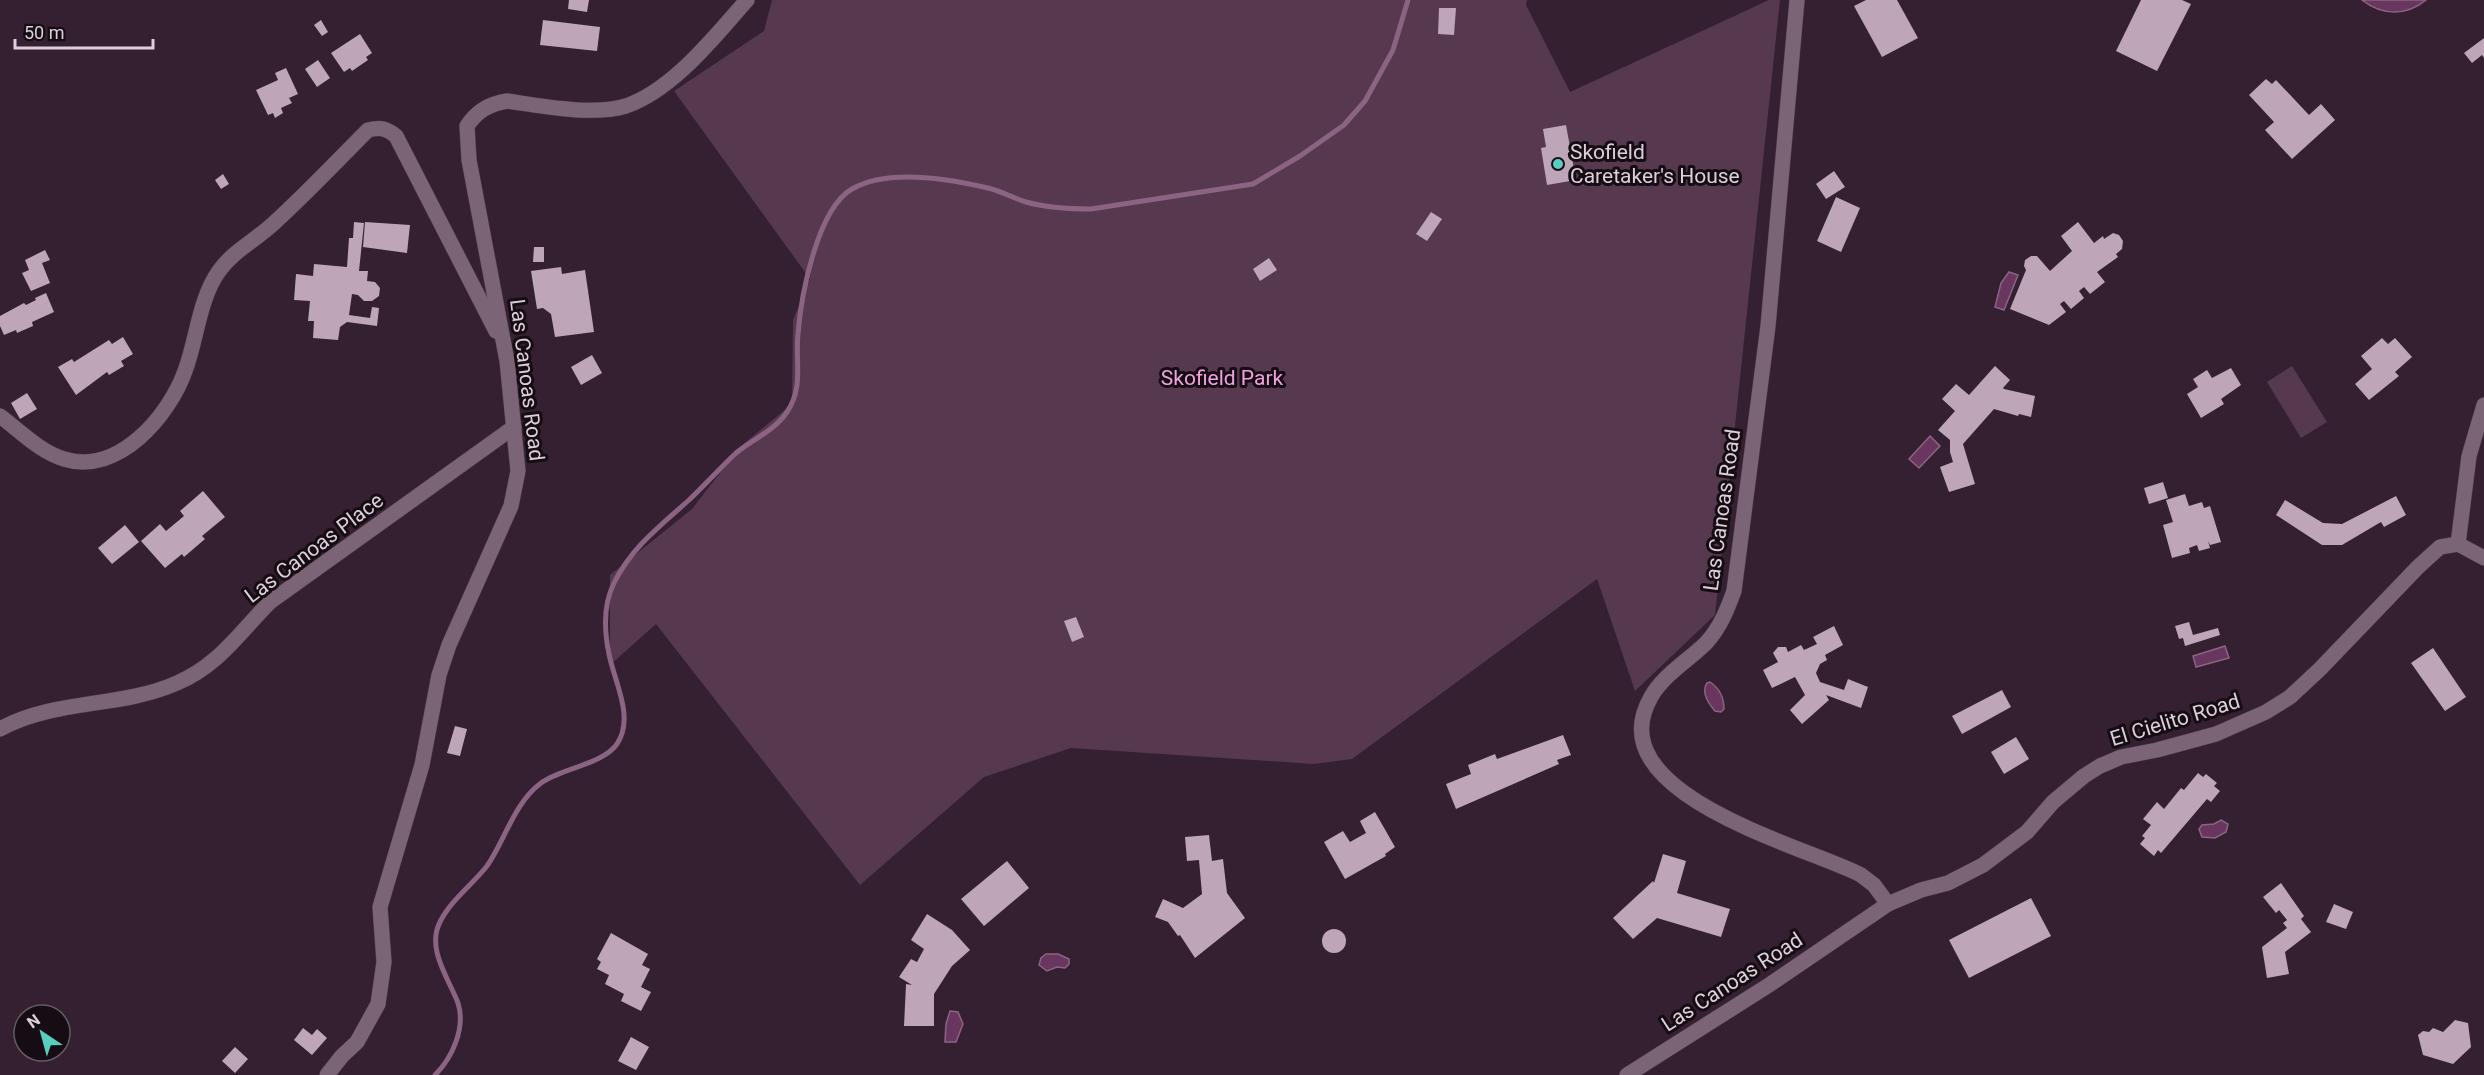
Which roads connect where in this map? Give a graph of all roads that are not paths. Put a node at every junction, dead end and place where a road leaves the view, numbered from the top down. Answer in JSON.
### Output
{"nodes":[{"id":1,"x":747,"y":0,"type":"edge"},
{"id":2,"x":1797,"y":0,"type":"edge"},
{"id":3,"x":505,"y":347,"type":"junction"},
{"id":4,"x":2484,"y":405,"type":"edge"},
{"id":5,"x":0,"y":416,"type":"edge"},
{"id":6,"x":514,"y":427,"type":"junction"},
{"id":7,"x":2458,"y":544,"type":"junction"},
{"id":8,"x":2484,"y":558,"type":"edge"},
{"id":9,"x":0,"y":729,"type":"edge"},
{"id":10,"x":1888,"y":904,"type":"junction"},
{"id":11,"x":327,"y":1075,"type":"edge"},
{"id":12,"x":1627,"y":1075,"type":"edge"}],
"edges":[{"from":1,"to":3,"type":"street","name":"Las Canoas Road"},
{"from":2,"to":10,"type":"street","name":"Las Canoas Road"},
{"from":3,"to":5,"type":"street"},
{"from":3,"to":6,"type":"street","name":"Las Canoas Road"},
{"from":4,"to":7,"type":"street"},
{"from":6,"to":9,"type":"street","name":"Las Canoas Place"},
{"from":6,"to":11,"type":"street","name":"Las Canoas Road"},
{"from":7,"to":8,"type":"street"},
{"from":7,"to":10,"type":"street","name":"El Cielito Road"},
{"from":10,"to":12,"type":"street","name":"Las Canoas Road"}]}
